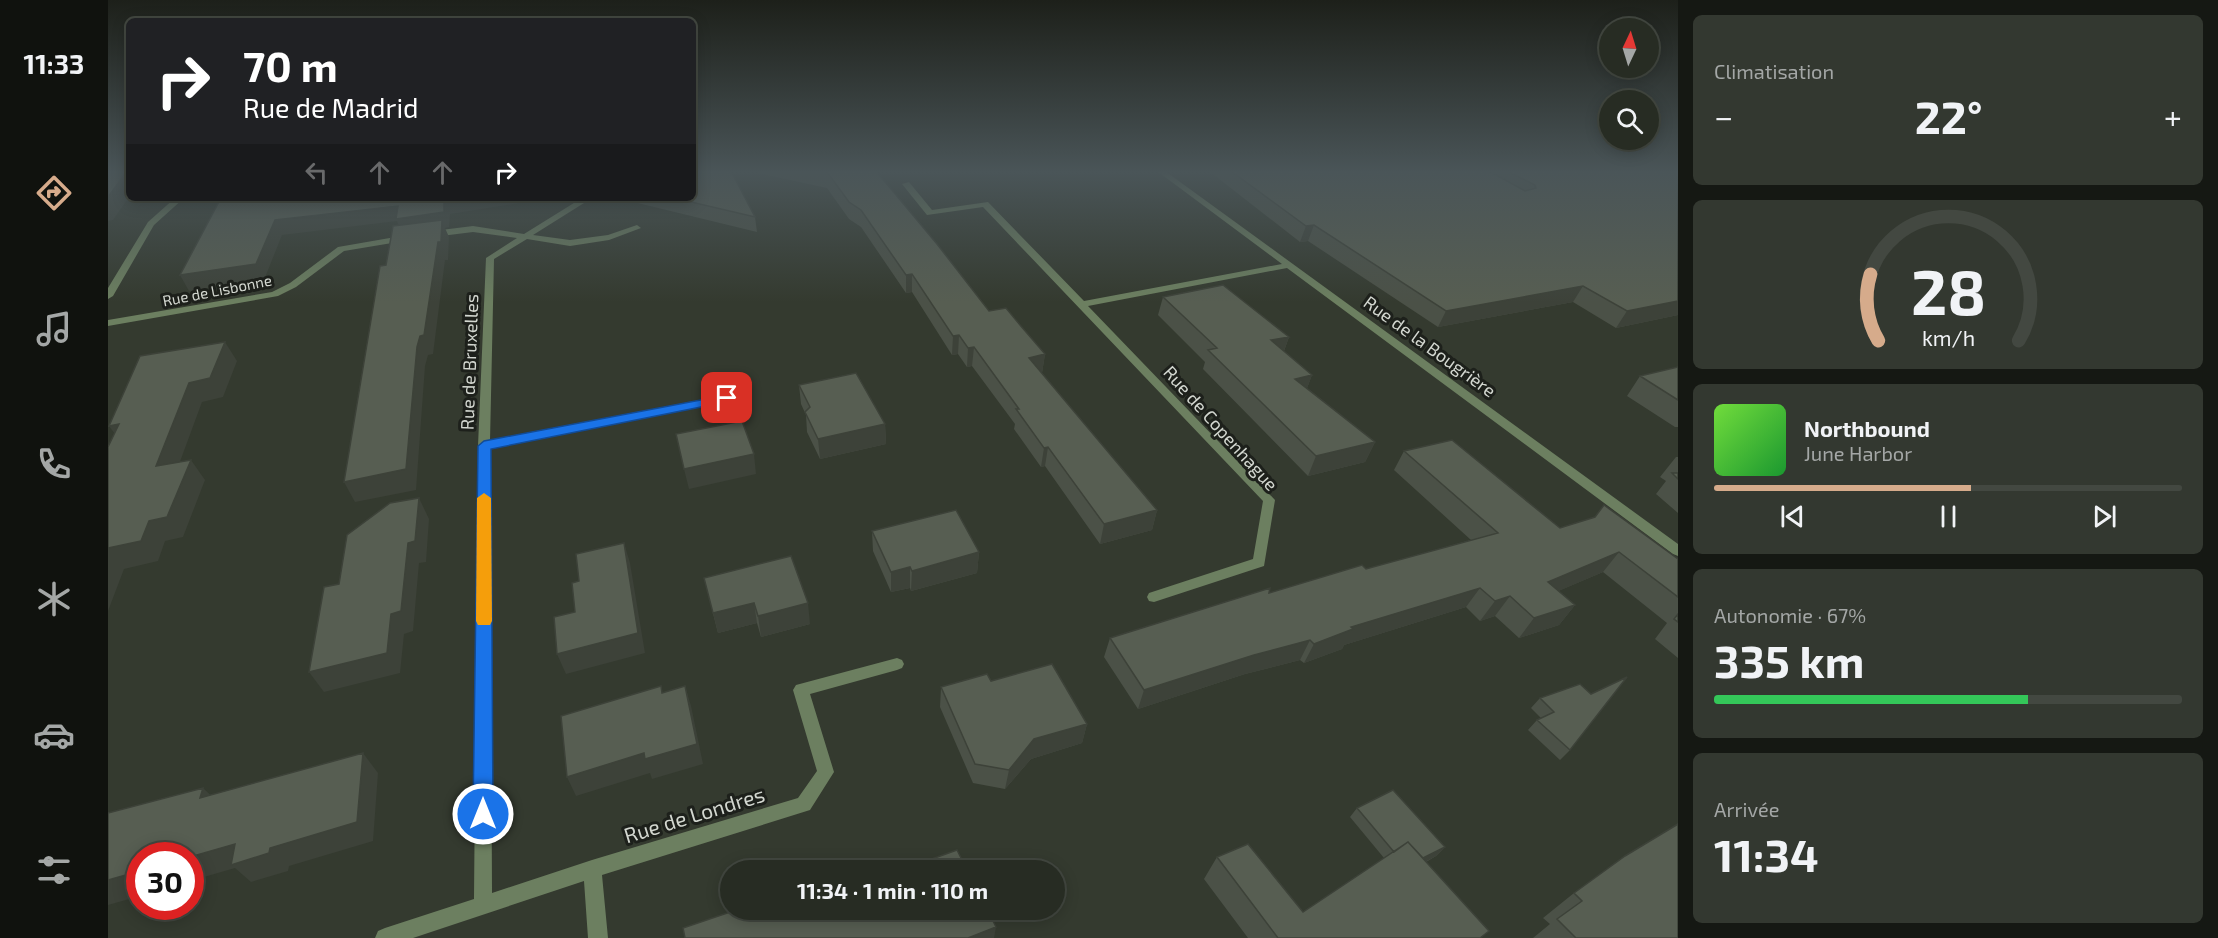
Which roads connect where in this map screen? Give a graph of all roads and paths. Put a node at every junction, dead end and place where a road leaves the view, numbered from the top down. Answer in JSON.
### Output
{"nodes":[{"id":1,"x":161,"y":215,"type":"edge"},
{"id":2,"x":560,"y":215,"type":"edge"},
{"id":3,"x":996,"y":215,"type":"edge"},
{"id":4,"x":1221,"y":215,"type":"edge"},
{"id":5,"x":637,"y":228,"type":"dead end"},
{"id":6,"x":426,"y":235,"type":"edge"},
{"id":7,"x":525,"y":236,"type":"junction"},
{"id":8,"x":415,"y":237,"type":"edge"},
{"id":9,"x":1290,"y":265,"type":"junction"},
{"id":10,"x":108,"y":296,"type":"edge"},
{"id":11,"x":1083,"y":304,"type":"junction"},
{"id":12,"x":108,"y":322,"type":"edge"},
{"id":13,"x":737,"y":416,"type":"dead end"},
{"id":14,"x":484,"y":446,"type":"junction"},
{"id":15,"x":1678,"y":551,"type":"edge"},
{"id":16,"x":1154,"y":597,"type":"dead end"},
{"id":17,"x":897,"y":664,"type":"dead end"},
{"id":18,"x":592,"y":869,"type":"junction"},
{"id":19,"x":483,"y":906,"type":"junction"},
{"id":20,"x":385,"y":938,"type":"edge"},
{"id":21,"x":598,"y":938,"type":"edge"}],
"edges":[{"from":1,"to":10,"type":"street"},
{"from":2,"to":7,"type":"street","name":"Rue de Bruxelles"},
{"from":3,"to":11,"type":"street","name":"Rue de Copenhague"},
{"from":4,"to":9,"type":"street","name":"Rue de la Bougrière"},
{"from":5,"to":7,"type":"street"},
{"from":6,"to":7,"type":"street"},
{"from":7,"to":14,"type":"street","name":"Rue de Bruxelles"},
{"from":8,"to":12,"type":"street","name":"Rue de Lisbonne"},
{"from":9,"to":11,"type":"street"},
{"from":9,"to":15,"type":"street","name":"Rue de la Bougrière"},
{"from":11,"to":16,"type":"street","name":"Rue de Copenhague"},
{"from":13,"to":14,"type":"street"},
{"from":14,"to":19,"type":"street","name":"Rue de Bruxelles"},
{"from":17,"to":18,"type":"street","name":"Rue de Londres"},
{"from":18,"to":19,"type":"street","name":"Rue de Londres"},
{"from":18,"to":21,"type":"street"},
{"from":19,"to":20,"type":"street","name":"Rue de Londres"}]}
